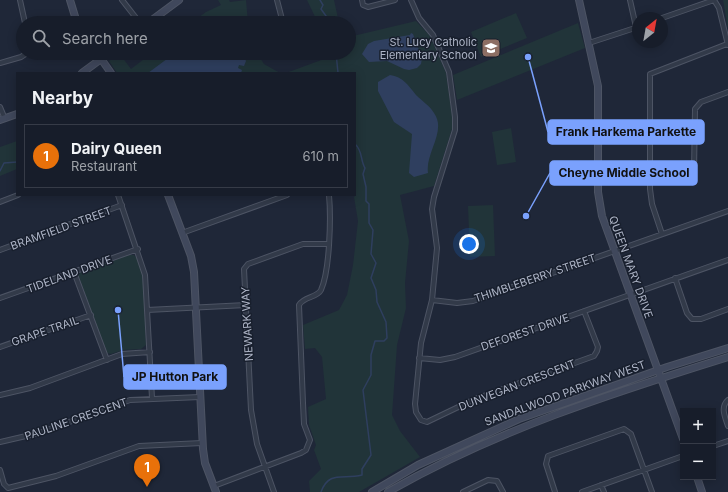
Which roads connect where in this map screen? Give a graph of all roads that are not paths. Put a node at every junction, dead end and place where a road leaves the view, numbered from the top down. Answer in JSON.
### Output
{"nodes":[{"id":1,"x":20,"y":0,"type":"edge"},
{"id":2,"x":70,"y":0,"type":"edge"},
{"id":3,"x":122,"y":0,"type":"edge"},
{"id":4,"x":179,"y":0,"type":"edge"},
{"id":5,"x":278,"y":0,"type":"edge"},
{"id":6,"x":362,"y":0,"type":"edge"},
{"id":7,"x":395,"y":0,"type":"edge"},
{"id":8,"x":411,"y":0,"type":"edge"},
{"id":9,"x":578,"y":0,"type":"edge"},
{"id":10,"x":630,"y":0,"type":"edge"},
{"id":11,"x":633,"y":12,"type":"edge"},
{"id":12,"x":23,"y":16,"type":"edge"},
{"id":13,"x":76,"y":16,"type":"edge"},
{"id":14,"x":135,"y":16,"type":"edge"},
{"id":15,"x":157,"y":16,"type":"edge"},
{"id":16,"x":281,"y":16,"type":"edge"},
{"id":17,"x":668,"y":16,"type":"edge"},
{"id":18,"x":632,"y":29,"type":"edge"},
{"id":19,"x":589,"y":43,"type":"junction"},
{"id":20,"x":728,"y":45,"type":"edge"},
{"id":21,"x":16,"y":58,"type":"edge"},
{"id":22,"x":100,"y":60,"type":"edge"},
{"id":23,"x":102,"y":60,"type":"edge"},
{"id":24,"x":0,"y":63,"type":"edge"},
{"id":25,"x":83,"y":72,"type":"edge"},
{"id":26,"x":110,"y":72,"type":"edge"},
{"id":27,"x":728,"y":92,"type":"edge"},
{"id":28,"x":0,"y":107,"type":"edge"},
{"id":29,"x":16,"y":114,"type":"edge"},
{"id":30,"x":2,"y":120,"type":"edge"},
{"id":31,"x":649,"y":176,"type":"junction"},
{"id":32,"x":16,"y":196,"type":"edge"},
{"id":33,"x":118,"y":196,"type":"edge"},
{"id":34,"x":168,"y":196,"type":"edge"},
{"id":35,"x":285,"y":196,"type":"edge"},
{"id":36,"x":329,"y":196,"type":"edge"},
{"id":37,"x":0,"y":202,"type":"edge"},
{"id":38,"x":122,"y":205,"type":"junction"},
{"id":39,"x":728,"y":211,"type":"edge"},
{"id":40,"x":182,"y":233,"type":"junction"},
{"id":41,"x":662,"y":234,"type":"junction"},
{"id":42,"x":328,"y":244,"type":"junction"},
{"id":43,"x":138,"y":249,"type":"junction"},
{"id":44,"x":0,"y":250,"type":"edge"},
{"id":45,"x":613,"y":251,"type":"junction"},
{"id":46,"x":728,"y":260,"type":"edge"},
{"id":47,"x":74,"y":272,"type":"junction"},
{"id":48,"x":675,"y":278,"type":"junction"},
{"id":49,"x":629,"y":294,"type":"junction"},
{"id":50,"x":0,"y":298,"type":"edge"},
{"id":51,"x":432,"y":300,"type":"junction"},
{"id":52,"x":246,"y":305,"type":"junction"},
{"id":53,"x":196,"y":307,"type":"junction"},
{"id":54,"x":728,"y":309,"type":"edge"},
{"id":55,"x":147,"y":310,"type":"junction"},
{"id":56,"x":584,"y":311,"type":"junction"},
{"id":57,"x":91,"y":316,"type":"junction"},
{"id":58,"x":0,"y":347,"type":"edge"},
{"id":59,"x":728,"y":348,"type":"edge"},
{"id":60,"x":150,"y":352,"type":"junction"},
{"id":61,"x":728,"y":357,"type":"edge"},
{"id":62,"x":419,"y":358,"type":"junction"},
{"id":63,"x":107,"y":360,"type":"junction"},
{"id":64,"x":658,"y":370,"type":"junction"},
{"id":65,"x":660,"y":378,"type":"junction"},
{"id":66,"x":0,"y":395,"type":"edge"},
{"id":67,"x":200,"y":397,"type":"junction"},
{"id":68,"x":152,"y":398,"type":"junction"},
{"id":69,"x":728,"y":400,"type":"edge"},
{"id":70,"x":728,"y":426,"type":"edge"},
{"id":71,"x":680,"y":431,"type":"edge"},
{"id":72,"x":728,"y":441,"type":"edge"},
{"id":73,"x":0,"y":442,"type":"edge"},
{"id":74,"x":202,"y":443,"type":"junction"},
{"id":75,"x":716,"y":445,"type":"edge"},
{"id":76,"x":680,"y":457,"type":"edge"},
{"id":77,"x":264,"y":466,"type":"junction"},
{"id":78,"x":0,"y":470,"type":"edge"},
{"id":79,"x":644,"y":471,"type":"junction"},
{"id":80,"x":698,"y":480,"type":"edge"},
{"id":81,"x":601,"y":485,"type":"junction"},
{"id":82,"x":215,"y":489,"type":"edge"},
{"id":83,"x":274,"y":492,"type":"edge"},
{"id":84,"x":372,"y":492,"type":"edge"},
{"id":85,"x":388,"y":492,"type":"edge"},
{"id":86,"x":463,"y":492,"type":"edge"},
{"id":87,"x":503,"y":492,"type":"edge"},
{"id":88,"x":556,"y":492,"type":"edge"},
{"id":89,"x":582,"y":492,"type":"edge"},
{"id":90,"x":604,"y":492,"type":"edge"},
{"id":91,"x":652,"y":492,"type":"edge"},
{"id":92,"x":702,"y":492,"type":"edge"}],
"edges":[{"from":1,"to":12,"type":"street"},
{"from":2,"to":13,"type":"street"},
{"from":3,"to":14,"type":"street"},
{"from":4,"to":15,"type":"street"},
{"from":5,"to":16,"type":"street"},
{"from":6,"to":7,"type":"street"},
{"from":8,"to":51,"type":"street","name":"DUNVEGAN CRESCENT"},
{"from":9,"to":19,"type":"street","name":"QUEEN MARY DRIVE"},
{"from":10,"to":11,"type":"street"},
{"from":17,"to":20,"type":"street"},
{"from":18,"to":19,"type":"street"},
{"from":19,"to":45,"type":"street","name":"QUEEN MARY DRIVE"},
{"from":20,"to":31,"type":"street"},
{"from":21,"to":24,"type":"street"},
{"from":22,"to":25,"type":"street"},
{"from":23,"to":26,"type":"street"},
{"from":27,"to":31,"type":"street"},
{"from":28,"to":30,"type":"street"},
{"from":29,"to":30,"type":"street"},
{"from":31,"to":41,"type":"street"},
{"from":32,"to":37,"type":"street"},
{"from":33,"to":38,"type":"street"},
{"from":34,"to":40,"type":"street"},
{"from":35,"to":40,"type":"street"},
{"from":36,"to":42,"type":"street"},
{"from":38,"to":43,"type":"street"},
{"from":38,"to":44,"type":"street","name":"BRAMFIELD STREET"},
{"from":39,"to":41,"type":"street","name":"THIMBLEBERRY STREET"},
{"from":40,"to":53,"type":"street"},
{"from":41,"to":45,"type":"street","name":"THIMBLEBERRY STREET"},
{"from":42,"to":52,"type":"street","name":"NEWARK WAY"},
{"from":42,"to":77,"type":"street"},
{"from":43,"to":47,"type":"street","name":"TIDELAND DRIVE"},
{"from":43,"to":55,"type":"street"},
{"from":45,"to":49,"type":"street","name":"QUEEN MARY DRIVE"},
{"from":45,"to":51,"type":"street","name":"THIMBLEBERRY STREET"},
{"from":46,"to":48,"type":"street","name":"DEFOREST DRIVE"},
{"from":47,"to":50,"type":"street","name":"TIDELAND DRIVE"},
{"from":47,"to":57,"type":"street"},
{"from":48,"to":49,"type":"street","name":"DEFOREST DRIVE"},
{"from":48,"to":54,"type":"street"},
{"from":49,"to":56,"type":"street","name":"DEFOREST DRIVE"},
{"from":49,"to":64,"type":"street","name":"QUEEN MARY DRIVE"},
{"from":51,"to":62,"type":"street","name":"DUNVEGAN CRESCENT"},
{"from":52,"to":53,"type":"street"},
{"from":52,"to":77,"type":"street","name":"NEWARK WAY"},
{"from":53,"to":55,"type":"street"},
{"from":53,"to":67,"type":"street"},
{"from":55,"to":60,"type":"street"},
{"from":56,"to":62,"type":"street","name":"DEFOREST DRIVE"},
{"from":56,"to":62,"type":"street","name":"DUNVEGAN CRESCENT"},
{"from":57,"to":58,"type":"street","name":"GRAPE TRAIL"},
{"from":57,"to":63,"type":"street"},
{"from":59,"to":64,"type":"street","name":"SANDALWOOD PARKWAY WEST"},
{"from":60,"to":63,"type":"street"},
{"from":60,"to":68,"type":"street"},
{"from":61,"to":65,"type":"street","name":"SANDALWOOD PARKWAY WEST"},
{"from":63,"to":66,"type":"street"},
{"from":64,"to":65,"type":"street","name":"QUEEN MARY DRIVE"},
{"from":64,"to":84,"type":"street","name":"SANDALWOOD PARKWAY WEST"},
{"from":65,"to":71,"type":"street","name":"QUEEN MARY DRIVE"},
{"from":65,"to":85,"type":"street","name":"SANDALWOOD PARKWAY WEST"},
{"from":67,"to":68,"type":"street","name":"PAULINE CRESCENT"},
{"from":67,"to":74,"type":"street"},
{"from":68,"to":73,"type":"street","name":"PAULINE CRESCENT"},
{"from":69,"to":70,"type":"street"},
{"from":72,"to":75,"type":"street"},
{"from":74,"to":78,"type":"street"},
{"from":74,"to":82,"type":"street"},
{"from":76,"to":79,"type":"street"},
{"from":77,"to":82,"type":"street"},
{"from":77,"to":83,"type":"street","name":"NEWARK WAY"},
{"from":79,"to":81,"type":"street"},
{"from":79,"to":88,"type":"street"},
{"from":79,"to":91,"type":"street"},
{"from":80,"to":92,"type":"street"},
{"from":81,"to":89,"type":"street"},
{"from":81,"to":90,"type":"street"},
{"from":86,"to":87,"type":"street"}]}
